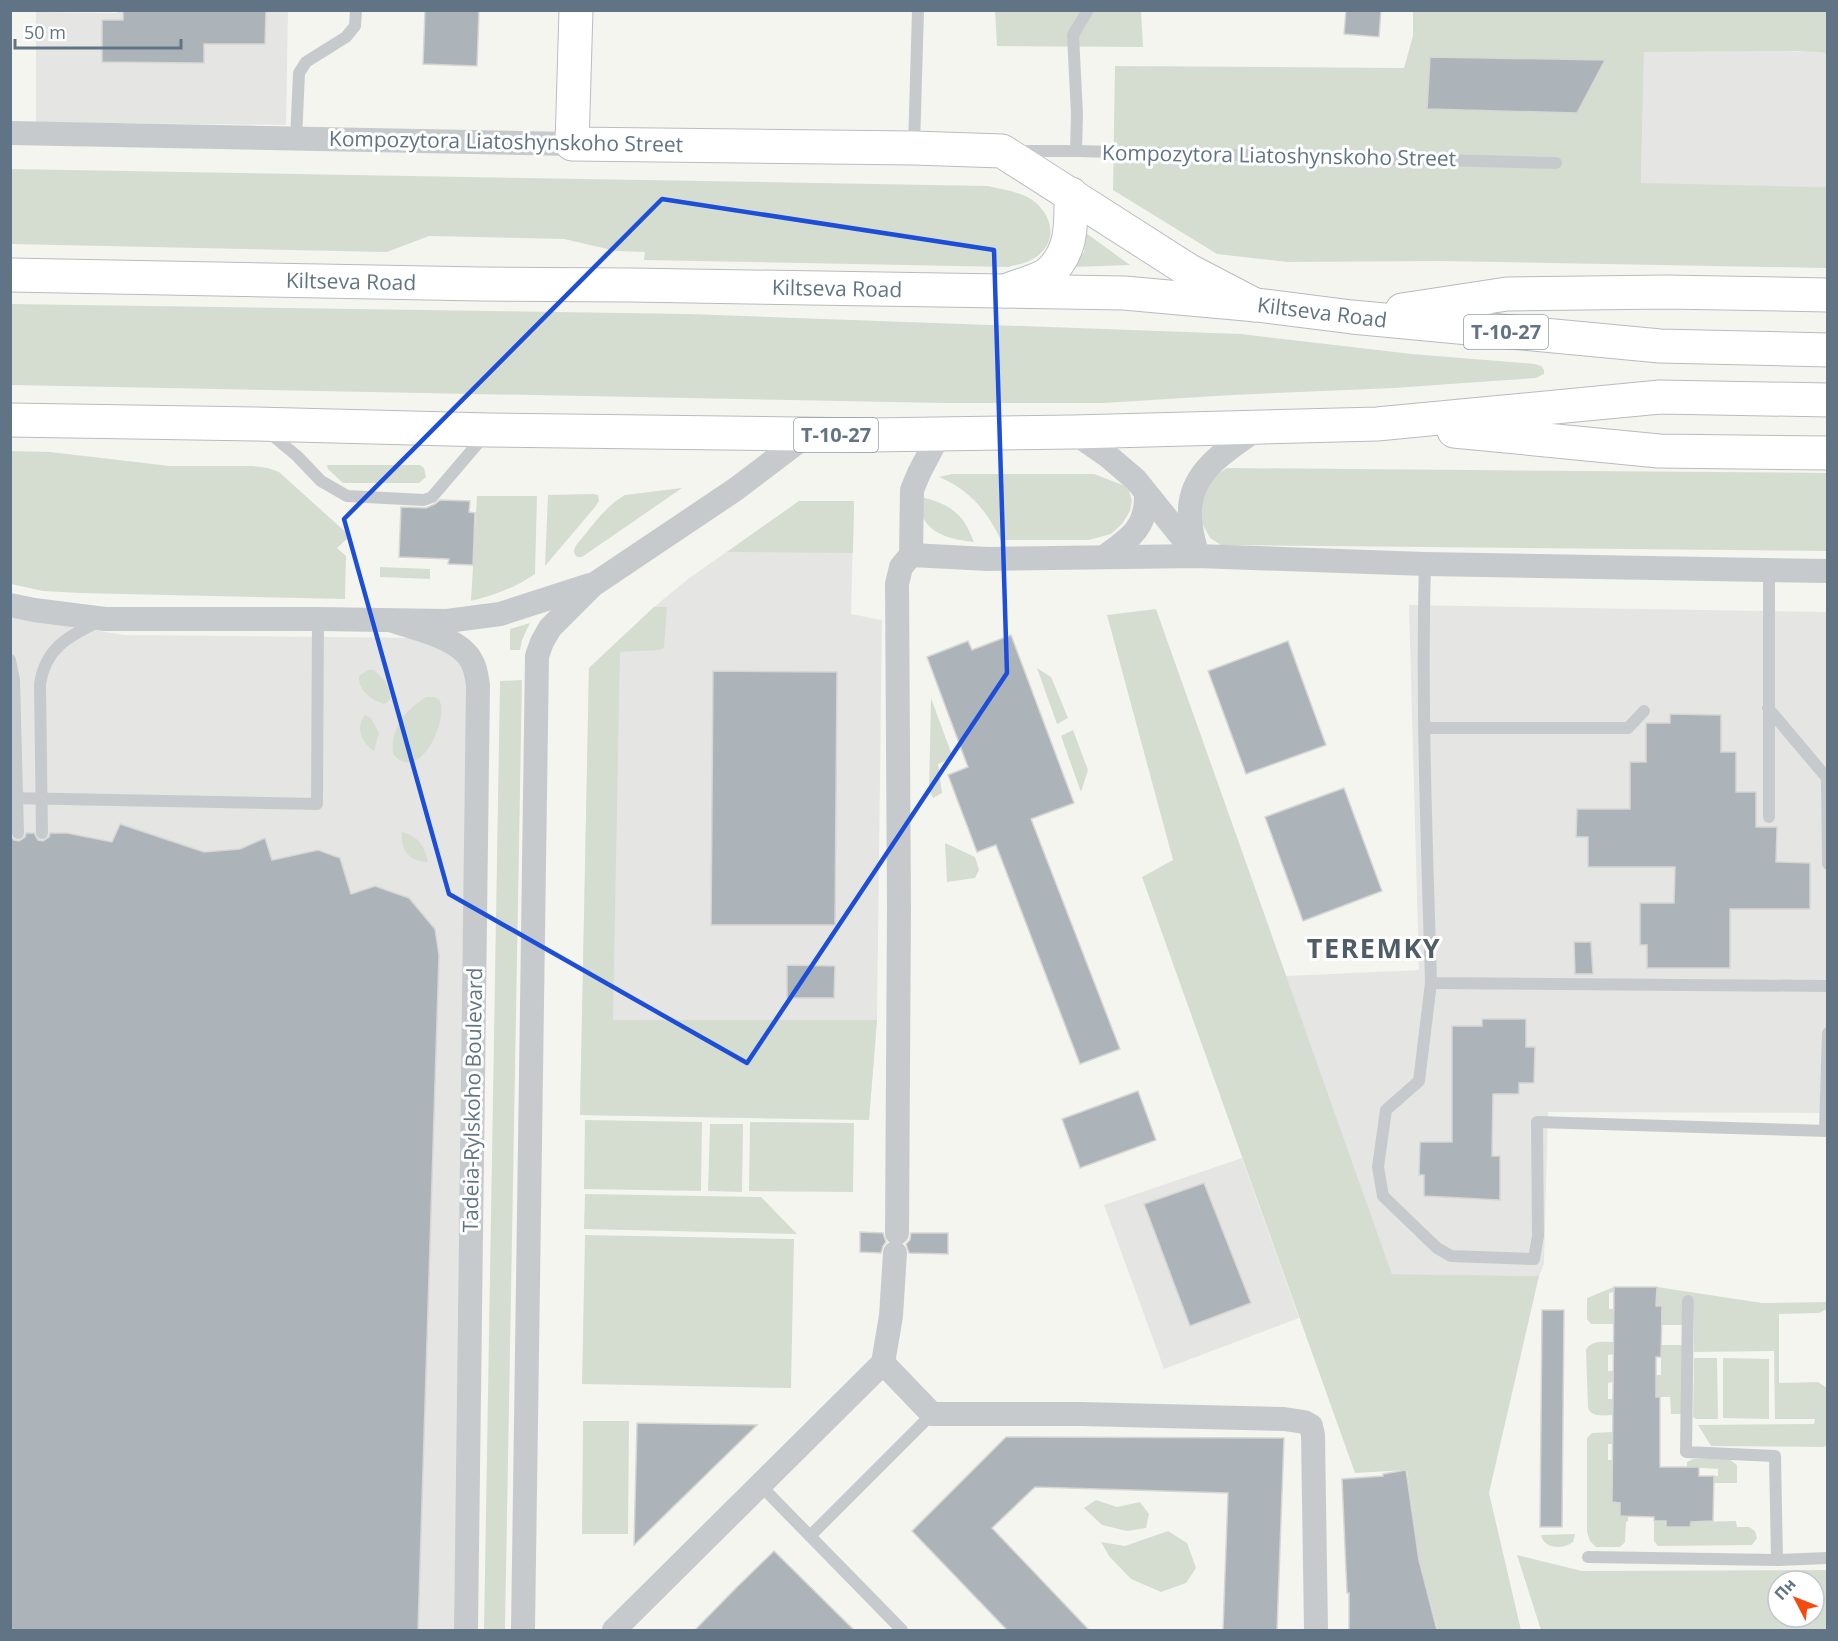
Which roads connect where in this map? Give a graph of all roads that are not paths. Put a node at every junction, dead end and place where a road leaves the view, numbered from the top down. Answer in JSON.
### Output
{"nodes":[{"id":1,"x":356,"y":10,"type":"edge"},
{"id":2,"x":576,"y":10,"type":"edge"},
{"id":3,"x":918,"y":10,"type":"edge"},
{"id":4,"x":1088,"y":10,"type":"edge"},
{"id":5,"x":10,"y":133,"type":"edge"},
{"id":6,"x":297,"y":139,"type":"junction"},
{"id":7,"x":572,"y":144,"type":"junction"},
{"id":8,"x":914,"y":148,"type":"junction"},
{"id":9,"x":1076,"y":151,"type":"junction"},
{"id":10,"x":1002,"y":152,"type":"junction"},
{"id":11,"x":1556,"y":163,"type":"dead end"},
{"id":12,"x":1071,"y":194,"type":"junction"},
{"id":13,"x":10,"y":275,"type":"edge"},
{"id":14,"x":1003,"y":292,"type":"junction"},
{"id":15,"x":1827,"y":295,"type":"edge"},
{"id":16,"x":1257,"y":305,"type":"junction"},
{"id":17,"x":1352,"y":318,"type":"junction"},
{"id":18,"x":1827,"y":350,"type":"edge"},
{"id":19,"x":1827,"y":400,"type":"edge"},
{"id":20,"x":10,"y":420,"type":"edge"},
{"id":21,"x":256,"y":424,"type":"junction"},
{"id":22,"x":1377,"y":424,"type":"junction"},
{"id":23,"x":1260,"y":427,"type":"junction"},
{"id":24,"x":489,"y":430,"type":"junction"},
{"id":25,"x":1073,"y":432,"type":"junction"},
{"id":26,"x":807,"y":435,"type":"junction"},
{"id":27,"x":939,"y":435,"type":"junction"},
{"id":28,"x":1827,"y":453,"type":"edge"},
{"id":29,"x":1146,"y":494,"type":"junction"},
{"id":30,"x":911,"y":555,"type":"junction"},
{"id":31,"x":1197,"y":556,"type":"junction"},
{"id":32,"x":1104,"y":557,"type":"junction"},
{"id":33,"x":1425,"y":564,"type":"junction"},
{"id":34,"x":1769,"y":570,"type":"junction"},
{"id":35,"x":1827,"y":571,"type":"edge"},
{"id":36,"x":593,"y":585,"type":"junction"},
{"id":37,"x":10,"y":605,"type":"edge"},
{"id":38,"x":105,"y":619,"type":"junction"},
{"id":39,"x":318,"y":619,"type":"junction"},
{"id":40,"x":393,"y":621,"type":"junction"},
{"id":41,"x":10,"y":660,"type":"edge"},
{"id":42,"x":1768,"y":708,"type":"junction"},
{"id":43,"x":1644,"y":711,"type":"dead end"},
{"id":44,"x":1425,"y":728,"type":"junction"},
{"id":45,"x":14,"y":798,"type":"edge"},
{"id":46,"x":41,"y":799,"type":"junction"},
{"id":47,"x":1769,"y":817,"type":"dead end"},
{"id":48,"x":18,"y":833,"type":"dead end"},
{"id":49,"x":42,"y":833,"type":"dead end"},
{"id":50,"x":1827,"y":864,"type":"edge"},
{"id":51,"x":1431,"y":983,"type":"junction"},
{"id":52,"x":1827,"y":986,"type":"edge"},
{"id":53,"x":1827,"y":1033,"type":"edge"},
{"id":54,"x":1826,"y":1130,"type":"edge"},
{"id":55,"x":1688,"y":1302,"type":"dead end"},
{"id":56,"x":883,"y":1363,"type":"junction"},
{"id":57,"x":932,"y":1414,"type":"junction"},
{"id":58,"x":761,"y":1486,"type":"junction"},
{"id":59,"x":810,"y":1536,"type":"junction"},
{"id":60,"x":1588,"y":1557,"type":"dead end"},
{"id":61,"x":1827,"y":1558,"type":"edge"},
{"id":62,"x":1777,"y":1560,"type":"junction"},
{"id":63,"x":466,"y":1630,"type":"edge"},
{"id":64,"x":523,"y":1630,"type":"edge"},
{"id":65,"x":614,"y":1630,"type":"edge"},
{"id":66,"x":902,"y":1630,"type":"edge"},
{"id":67,"x":1316,"y":1630,"type":"edge"}],
"edges":[{"from":1,"to":6,"type":"lane"},
{"from":2,"to":7,"type":"main road"},
{"from":3,"to":8,"type":"lane"},
{"from":4,"to":9,"type":"lane"},
{"from":5,"to":6,"type":"street","name":"Kompozytora Liatoshynskoho Street"},
{"from":6,"to":7,"type":"street","name":"Kompozytora Liatoshynskoho Street"},
{"from":7,"to":8,"type":"main road","name":"Kompozytora Liatoshynskoho Street"},
{"from":8,"to":10,"type":"main road","name":"Kompozytora Liatoshynskoho Street"},
{"from":9,"to":10,"type":"lane","name":"Kompozytora Liatoshynskoho Street"},
{"from":9,"to":11,"type":"lane","name":"Kompozytora Liatoshynskoho Street"},
{"from":10,"to":12,"type":"main road","name":"Kompozytora Liatoshynskoho Street"},
{"from":12,"to":14,"type":"main road"},
{"from":12,"to":16,"type":"main road","name":"Kompozytora Liatoshynskoho Street"},
{"from":13,"to":14,"type":"main road","name":"Kiltseva Road","number":"Т-10-27"},
{"from":14,"to":16,"type":"main road","name":"Kiltseva Road","number":"Т-10-27"},
{"from":15,"to":17,"type":"main road"},
{"from":16,"to":17,"type":"main road","name":"Kiltseva Road","number":"Т-10-27"},
{"from":17,"to":18,"type":"main road","name":"Kiltseva Road","number":"Т-10-27"},
{"from":19,"to":22,"type":"main road","number":"Т-10-27"},
{"from":20,"to":21,"type":"main road","number":"Т-10-27"},
{"from":21,"to":24,"type":"main road","number":"Т-10-27"},
{"from":21,"to":24,"type":"lane"},
{"from":22,"to":23,"type":"main road","number":"Т-10-27"},
{"from":22,"to":28,"type":"main road"},
{"from":23,"to":25,"type":"main road","number":"Т-10-27"},
{"from":23,"to":31,"type":"street"},
{"from":24,"to":26,"type":"main road","number":"Т-10-27"},
{"from":25,"to":27,"type":"main road","number":"Т-10-27"},
{"from":25,"to":29,"type":"street"},
{"from":26,"to":27,"type":"main road","number":"Т-10-27"},
{"from":26,"to":36,"type":"street"},
{"from":27,"to":30,"type":"street"},
{"from":29,"to":31,"type":"street"},
{"from":29,"to":32,"type":"street"},
{"from":30,"to":32,"type":"street"},
{"from":30,"to":56,"type":"street"},
{"from":31,"to":32,"type":"street"},
{"from":31,"to":33,"type":"street"},
{"from":33,"to":34,"type":"street"},
{"from":33,"to":44,"type":"lane"},
{"from":34,"to":35,"type":"street"},
{"from":34,"to":42,"type":"lane"},
{"from":36,"to":40,"type":"street"},
{"from":36,"to":64,"type":"street"},
{"from":37,"to":38,"type":"street"},
{"from":38,"to":39,"type":"street"},
{"from":38,"to":46,"type":"lane"},
{"from":39,"to":40,"type":"street"},
{"from":39,"to":46,"type":"lane"},
{"from":40,"to":63,"type":"street","name":"Tadeia-Rylskoho Boulevard"},
{"from":41,"to":45,"type":"lane"},
{"from":42,"to":47,"type":"lane"},
{"from":42,"to":50,"type":"lane"},
{"from":43,"to":44,"type":"lane"},
{"from":44,"to":51,"type":"lane"},
{"from":45,"to":46,"type":"lane"},
{"from":45,"to":48,"type":"lane"},
{"from":46,"to":49,"type":"lane"},
{"from":51,"to":52,"type":"lane"},
{"from":51,"to":54,"type":"lane"},
{"from":53,"to":54,"type":"lane"},
{"from":55,"to":62,"type":"lane"},
{"from":56,"to":57,"type":"street"},
{"from":56,"to":58,"type":"street"},
{"from":57,"to":59,"type":"lane"},
{"from":57,"to":67,"type":"street"},
{"from":58,"to":59,"type":"lane"},
{"from":58,"to":65,"type":"street"},
{"from":59,"to":66,"type":"lane"},
{"from":60,"to":62,"type":"lane"},
{"from":61,"to":62,"type":"lane"}]}
